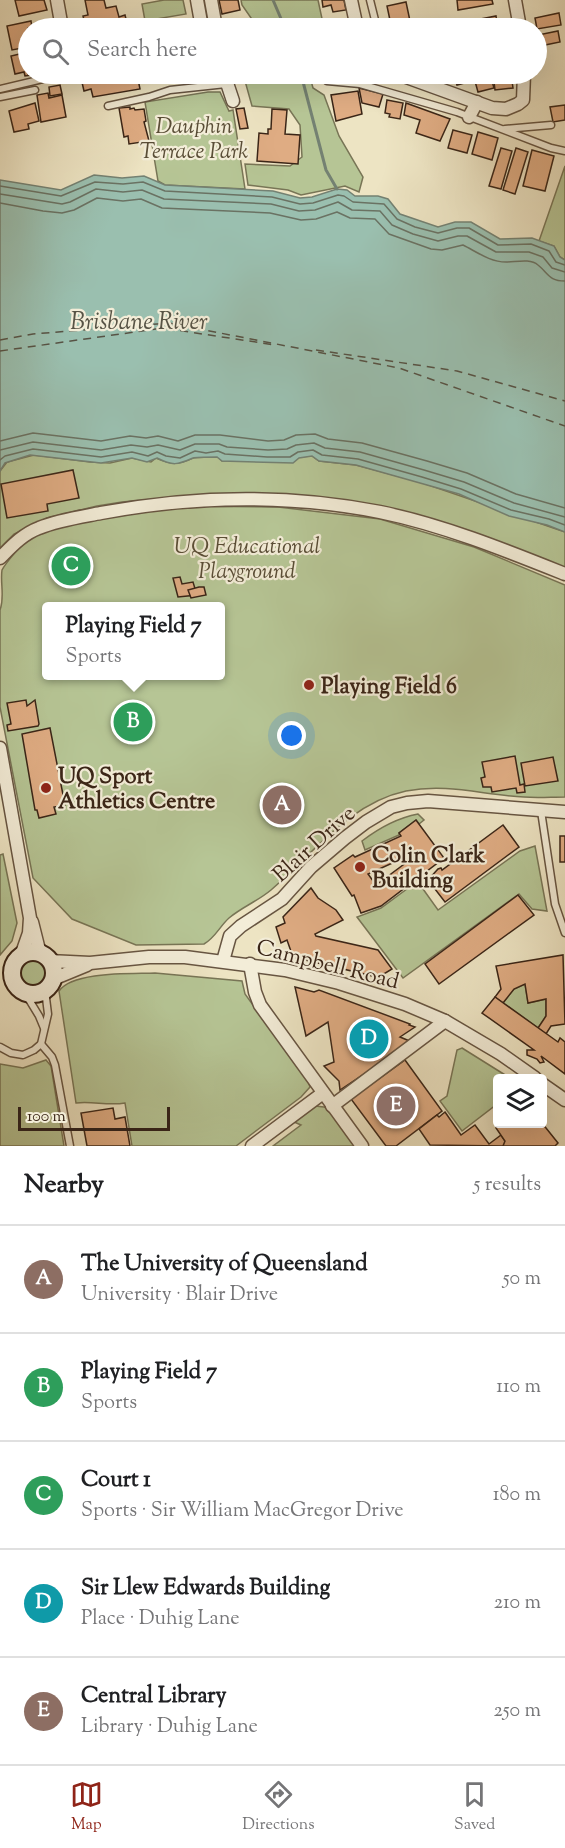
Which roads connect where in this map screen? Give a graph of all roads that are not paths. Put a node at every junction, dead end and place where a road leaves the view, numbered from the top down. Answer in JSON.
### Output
{"nodes":[{"id":1,"x":57,"y":0,"type":"edge"},
{"id":2,"x":197,"y":0,"type":"edge"},
{"id":3,"x":211,"y":0,"type":"edge"},
{"id":4,"x":351,"y":0,"type":"edge"},
{"id":5,"x":370,"y":0,"type":"edge"},
{"id":6,"x":515,"y":0,"type":"edge"},
{"id":7,"x":60,"y":18,"type":"edge"},
{"id":8,"x":200,"y":18,"type":"edge"},
{"id":9,"x":214,"y":18,"type":"edge"},
{"id":10,"x":355,"y":18,"type":"edge"},
{"id":11,"x":374,"y":18,"type":"edge"},
{"id":12,"x":518,"y":18,"type":"edge"},
{"id":13,"x":21,"y":84,"type":"edge"},
{"id":14,"x":200,"y":84,"type":"edge"},
{"id":15,"x":227,"y":84,"type":"edge"},
{"id":16,"x":360,"y":84,"type":"edge"},
{"id":17,"x":426,"y":84,"type":"edge"},
{"id":18,"x":525,"y":84,"type":"edge"},
{"id":19,"x":0,"y":89,"type":"edge"},
{"id":20,"x":35,"y":90,"type":"dead end"},
{"id":21,"x":0,"y":97,"type":"edge"},
{"id":22,"x":233,"y":101,"type":"dead end"},
{"id":23,"x":477,"y":102,"type":"junction"},
{"id":24,"x":108,"y":106,"type":"dead end"},
{"id":25,"x":469,"y":117,"type":"junction"},
{"id":26,"x":551,"y":125,"type":"dead end"},
{"id":27,"x":501,"y":129,"type":"junction"},
{"id":28,"x":565,"y":151,"type":"edge"},
{"id":29,"x":0,"y":558,"type":"edge"},
{"id":30,"x":565,"y":574,"type":"edge"},
{"id":31,"x":0,"y":748,"type":"edge"},
{"id":32,"x":541,"y":811,"type":"junction"},
{"id":33,"x":565,"y":812,"type":"edge"},
{"id":34,"x":30,"y":918,"type":"junction"},
{"id":35,"x":565,"y":933,"type":"edge"},
{"id":36,"x":45,"y":957,"type":"junction"},
{"id":37,"x":223,"y":961,"type":"junction"},
{"id":38,"x":90,"y":963,"type":"junction"},
{"id":39,"x":250,"y":964,"type":"junction"},
{"id":40,"x":11,"y":966,"type":"edge"},
{"id":41,"x":49,"y":985,"type":"junction"},
{"id":42,"x":0,"y":988,"type":"edge"},
{"id":43,"x":23,"y":992,"type":"junction"},
{"id":44,"x":445,"y":1021,"type":"junction"},
{"id":45,"x":44,"y":1029,"type":"junction"},
{"id":46,"x":41,"y":1044,"type":"junction"},
{"id":47,"x":0,"y":1047,"type":"edge"},
{"id":48,"x":529,"y":1074,"type":"edge"},
{"id":49,"x":547,"y":1087,"type":"edge"},
{"id":50,"x":323,"y":1093,"type":"junction"},
{"id":51,"x":565,"y":1100,"type":"edge"},
{"id":52,"x":332,"y":1106,"type":"junction"},
{"id":53,"x":70,"y":1146,"type":"edge"},
{"id":54,"x":252,"y":1146,"type":"edge"},
{"id":55,"x":362,"y":1146,"type":"edge"}],
"edges":[{"from":1,"to":7,"type":"street"},
{"from":2,"to":8,"type":"street"},
{"from":3,"to":9,"type":"street"},
{"from":4,"to":10,"type":"street"},
{"from":5,"to":11,"type":"lane"},
{"from":6,"to":12,"type":"street"},
{"from":13,"to":19,"type":"lane"},
{"from":14,"to":24,"type":"lane"},
{"from":15,"to":22,"type":"street"},
{"from":16,"to":25,"type":"lane"},
{"from":17,"to":23,"type":"street"},
{"from":18,"to":23,"type":"street"},
{"from":20,"to":21,"type":"lane"},
{"from":23,"to":25,"type":"street"},
{"from":25,"to":27,"type":"lane"},
{"from":26,"to":27,"type":"lane"},
{"from":27,"to":28,"type":"lane"},
{"from":29,"to":30,"type":"street"},
{"from":31,"to":34,"type":"street"},
{"from":32,"to":33,"type":"street","name":"Blair Drive"},
{"from":32,"to":35,"type":"lane"},
{"from":32,"to":37,"type":"street","name":"Blair Drive"},
{"from":34,"to":36,"type":"street"},
{"from":34,"to":40,"type":"street"},
{"from":36,"to":38,"type":"street","name":"Campbell Road"},
{"from":36,"to":40,"type":"street"},
{"from":36,"to":41,"type":"street"},
{"from":37,"to":38,"type":"street","name":"Campbell Road"},
{"from":37,"to":39,"type":"street","name":"Campbell Road"},
{"from":38,"to":41,"type":"street","name":"Campbell Road"},
{"from":39,"to":44,"type":"street","name":"Campbell Road"},
{"from":39,"to":50,"type":"street"},
{"from":40,"to":43,"type":"street"},
{"from":41,"to":43,"type":"street"},
{"from":41,"to":45,"type":"lane"},
{"from":42,"to":43,"type":"street"},
{"from":43,"to":45,"type":"lane"},
{"from":44,"to":48,"type":"street","name":"Campbell Road"},
{"from":44,"to":52,"type":"street"},
{"from":45,"to":46,"type":"lane"},
{"from":46,"to":47,"type":"lane"},
{"from":46,"to":53,"type":"lane"},
{"from":49,"to":51,"type":"street"},
{"from":50,"to":52,"type":"street"},
{"from":50,"to":54,"type":"street"},
{"from":52,"to":55,"type":"street"}]}
